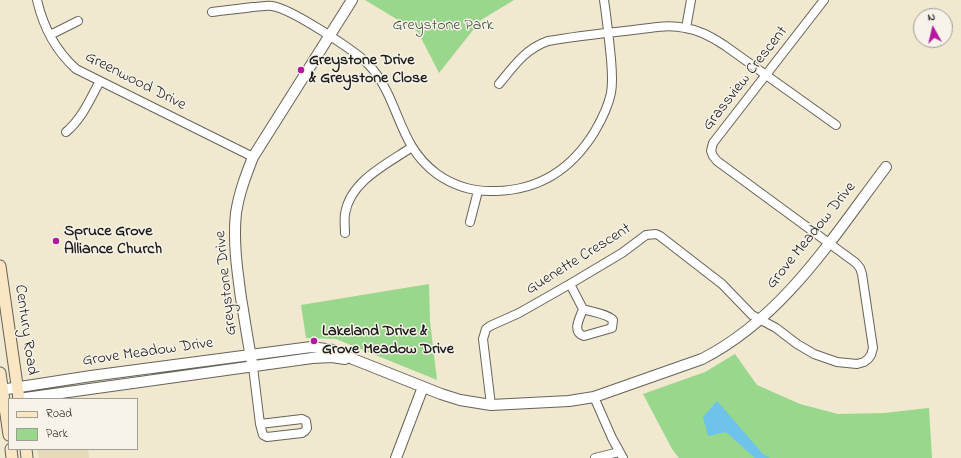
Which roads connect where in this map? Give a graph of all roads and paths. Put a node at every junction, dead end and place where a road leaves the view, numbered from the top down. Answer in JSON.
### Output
{"nodes":[{"id":1,"x":37,"y":0,"type":"edge"},
{"id":2,"x":352,"y":0,"type":"edge"},
{"id":3,"x":604,"y":0,"type":"edge"},
{"id":4,"x":691,"y":0,"type":"edge"},
{"id":5,"x":824,"y":0,"type":"edge"},
{"id":6,"x":212,"y":12,"type":"dead end"},
{"id":7,"x":78,"y":21,"type":"dead end"},
{"id":8,"x":686,"y":28,"type":"junction"},
{"id":9,"x":609,"y":32,"type":"junction"},
{"id":10,"x":50,"y":35,"type":"junction"},
{"id":11,"x":329,"y":36,"type":"junction"},
{"id":12,"x":766,"y":76,"type":"junction"},
{"id":13,"x":100,"y":81,"type":"junction"},
{"id":14,"x":499,"y":84,"type":"dead end"},
{"id":15,"x":836,"y":125,"type":"dead end"},
{"id":16,"x":66,"y":132,"type":"dead end"},
{"id":17,"x":412,"y":147,"type":"junction"},
{"id":18,"x":253,"y":157,"type":"junction"},
{"id":19,"x":886,"y":167,"type":"dead end"},
{"id":20,"x":478,"y":191,"type":"junction"},
{"id":21,"x":470,"y":222,"type":"dead end"},
{"id":22,"x":345,"y":233,"type":"dead end"},
{"id":23,"x":829,"y":243,"type":"junction"},
{"id":24,"x":0,"y":266,"type":"edge"},
{"id":25,"x":570,"y":284,"type":"junction"},
{"id":26,"x":583,"y":309,"type":"junction"},
{"id":27,"x":759,"y":320,"type":"junction"},
{"id":28,"x":250,"y":354,"type":"junction"},
{"id":29,"x":353,"y":359,"type":"junction"},
{"id":30,"x":253,"y":367,"type":"junction"},
{"id":31,"x":0,"y":373,"type":"edge"},
{"id":32,"x":17,"y":387,"type":"junction"},
{"id":33,"x":424,"y":387,"type":"junction"},
{"id":34,"x":3,"y":396,"type":"edge"},
{"id":35,"x":594,"y":397,"type":"junction"},
{"id":36,"x":19,"y":398,"type":"edge"},
{"id":37,"x":26,"y":398,"type":"edge"},
{"id":38,"x":491,"y":405,"type":"junction"},
{"id":39,"x":260,"y":424,"type":"junction"},
{"id":40,"x":8,"y":428,"type":"edge"},
{"id":41,"x":621,"y":455,"type":"edge"},
{"id":42,"x":396,"y":458,"type":"edge"},
{"id":43,"x":595,"y":458,"type":"edge"}],
"edges":[{"from":1,"to":10,"type":"street","name":"Greenwood Drive"},
{"from":2,"to":11,"type":"street","name":"Greystone Drive"},
{"from":3,"to":9,"type":"street"},
{"from":4,"to":8,"type":"street"},
{"from":5,"to":12,"type":"street","name":"Grassview Crescent"},
{"from":6,"to":11,"type":"street"},
{"from":7,"to":10,"type":"street"},
{"from":8,"to":9,"type":"street"},
{"from":8,"to":12,"type":"street"},
{"from":9,"to":14,"type":"street"},
{"from":9,"to":20,"type":"street"},
{"from":10,"to":13,"type":"street","name":"Greenwood Drive"},
{"from":11,"to":17,"type":"street"},
{"from":11,"to":18,"type":"street","name":"Greystone Drive"},
{"from":12,"to":15,"type":"street"},
{"from":12,"to":23,"type":"street","name":"Grassview Crescent"},
{"from":13,"to":16,"type":"street"},
{"from":13,"to":18,"type":"street","name":"Greenwood Drive"},
{"from":17,"to":20,"type":"street"},
{"from":17,"to":22,"type":"street"},
{"from":18,"to":28,"type":"street","name":"Greystone Drive"},
{"from":19,"to":23,"type":"street","name":"Grove Meadow Drive"},
{"from":20,"to":21,"type":"street"},
{"from":23,"to":27,"type":"street","name":"Grove Meadow Drive"},
{"from":23,"to":27,"type":"street","name":"Guenette Crescent"},
{"from":24,"to":32,"type":"main road","name":"Century Road"},
{"from":25,"to":26,"type":"street"},
{"from":25,"to":27,"type":"street","name":"Guenette Crescent"},
{"from":25,"to":38,"type":"street","name":"Guenette Crescent"},
{"from":26,"to":26,"type":"street"},
{"from":27,"to":35,"type":"street","name":"Grove Meadow Drive"},
{"from":28,"to":29,"type":"street","name":"Grove Meadow Drive"},
{"from":28,"to":30,"type":"street","name":"Greystone Drive"},
{"from":28,"to":32,"type":"street","name":"Grove Meadow Drive"},
{"from":29,"to":30,"type":"street","name":"Grove Meadow Drive"},
{"from":29,"to":33,"type":"street","name":"Grove Meadow Drive"},
{"from":30,"to":37,"type":"street","name":"Grove Meadow Drive"},
{"from":30,"to":39,"type":"street"},
{"from":31,"to":34,"type":"main road","name":"Century Road"},
{"from":32,"to":34,"type":"street","name":"Grove Meadow Drive"},
{"from":32,"to":36,"type":"main road","name":"Century Road"},
{"from":33,"to":38,"type":"street","name":"Grove Meadow Drive"},
{"from":33,"to":42,"type":"street"},
{"from":34,"to":40,"type":"main road","name":"Century Road"},
{"from":35,"to":38,"type":"street","name":"Grove Meadow Drive"},
{"from":35,"to":41,"type":"street"},
{"from":39,"to":39,"type":"street"},
{"from":41,"to":43,"type":"street"}]}
